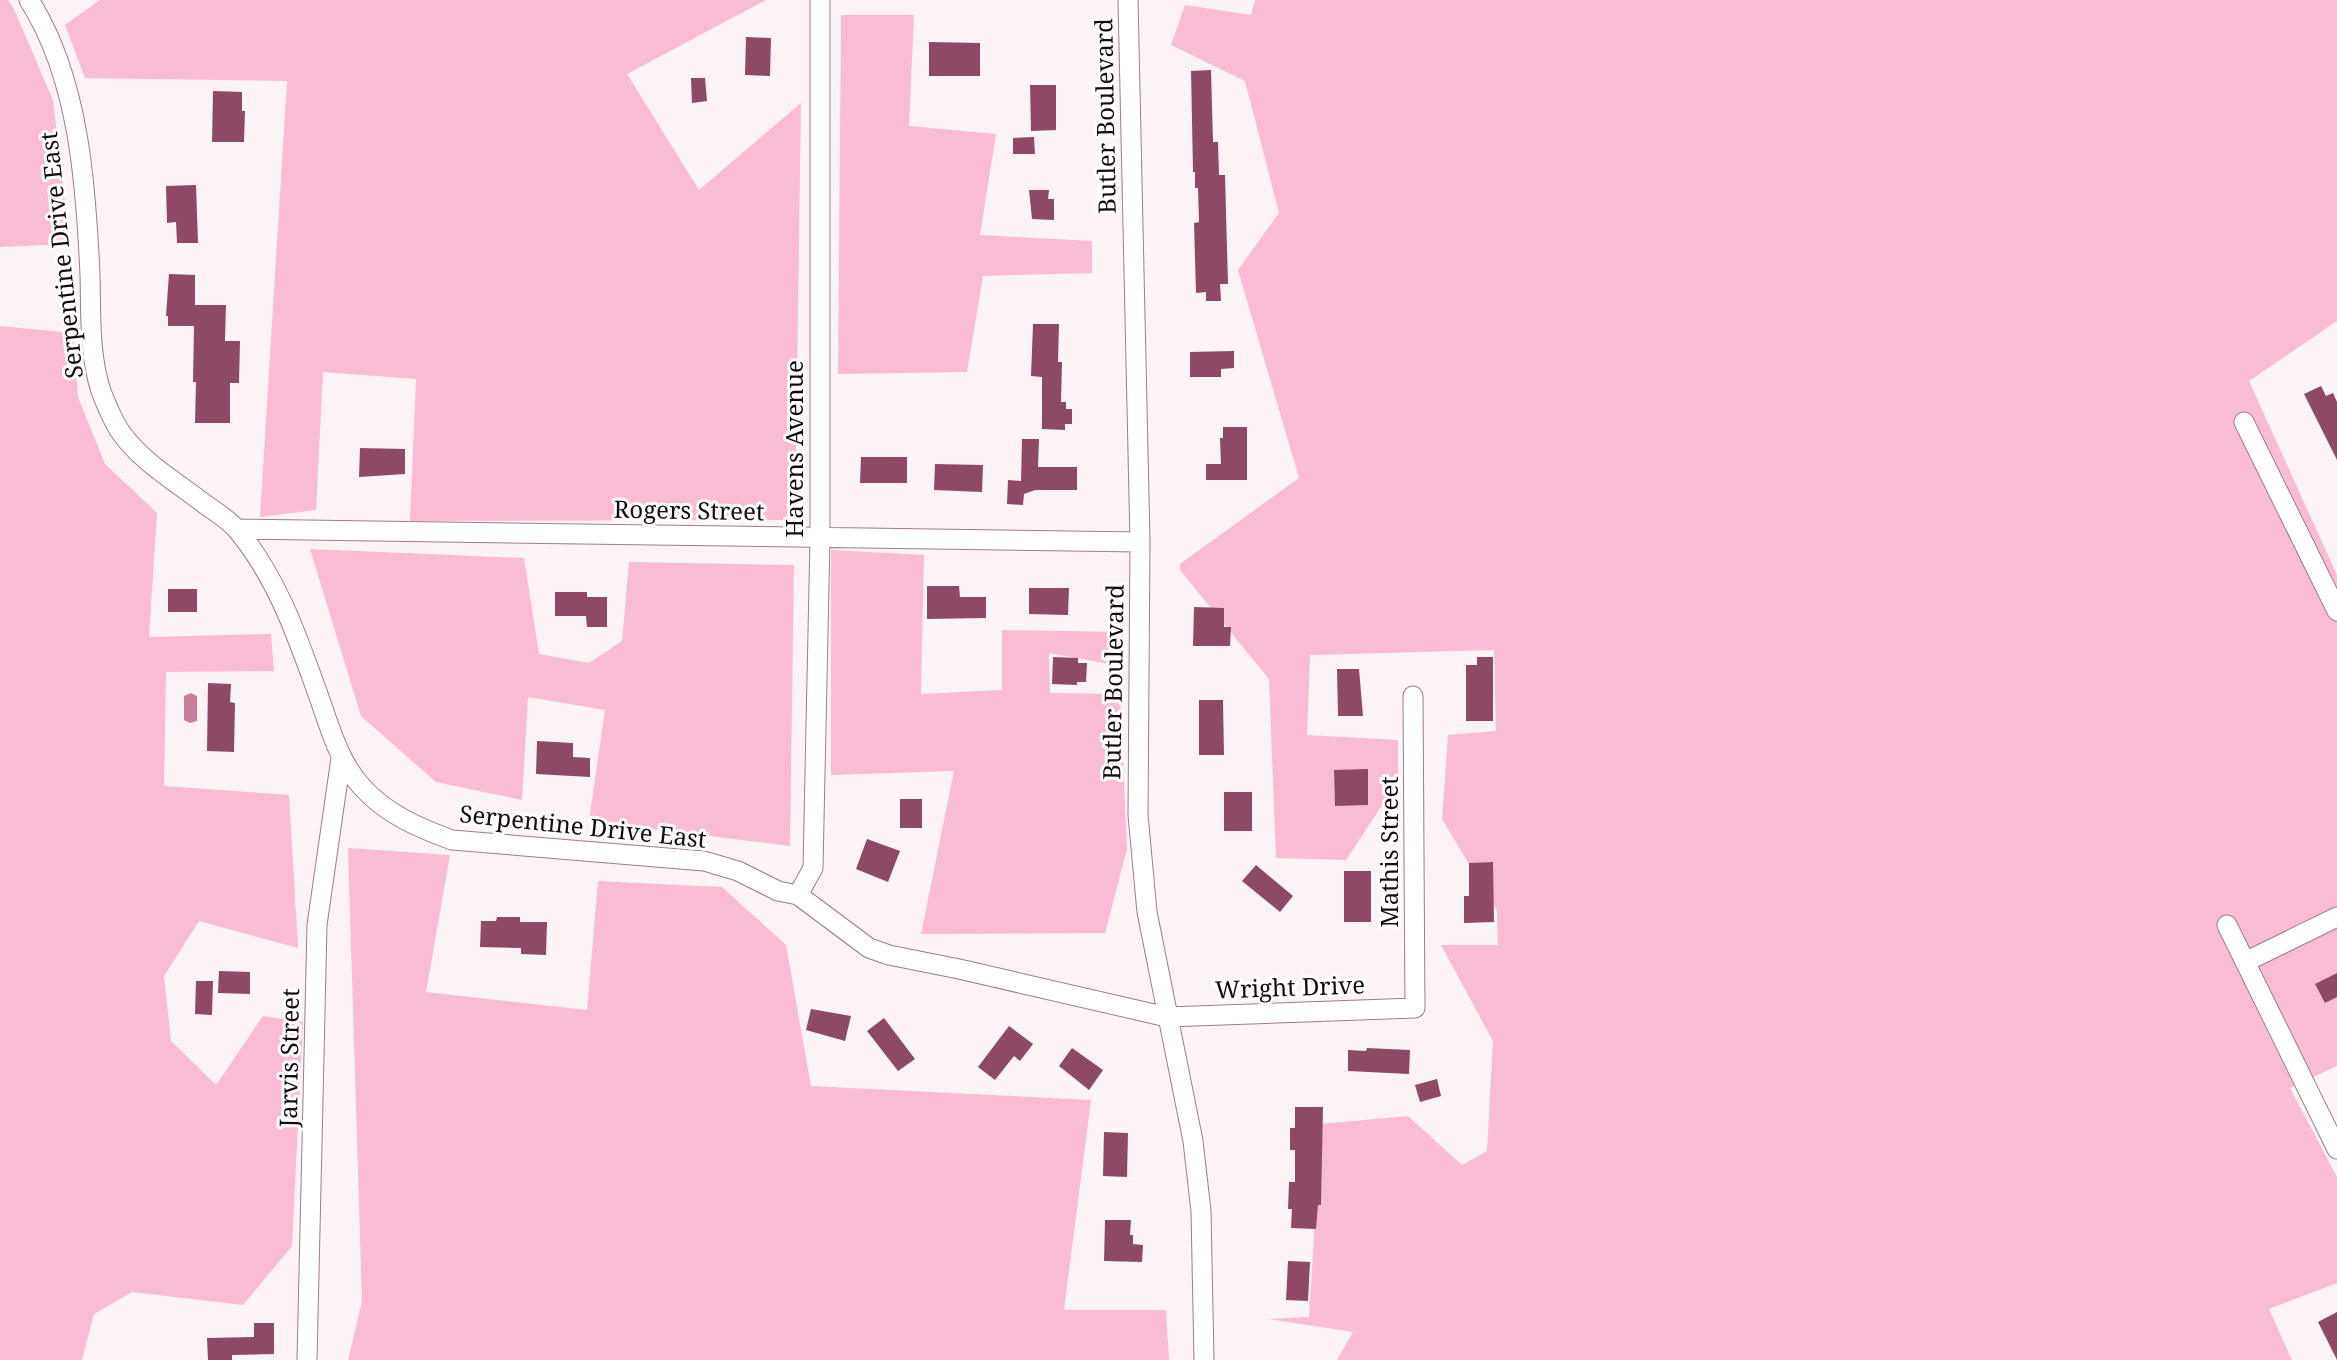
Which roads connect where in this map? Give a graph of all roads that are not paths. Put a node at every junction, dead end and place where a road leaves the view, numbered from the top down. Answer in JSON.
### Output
{"nodes":[{"id":1,"x":29,"y":0,"type":"edge"},
{"id":2,"x":820,"y":0,"type":"edge"},
{"id":3,"x":1128,"y":0,"type":"edge"},
{"id":4,"x":2244,"y":422,"type":"dead end"},
{"id":5,"x":237,"y":529,"type":"junction"},
{"id":6,"x":820,"y":538,"type":"junction"},
{"id":7,"x":1140,"y":542,"type":"junction"},
{"id":8,"x":2337,"y":611,"type":"edge"},
{"id":9,"x":1413,"y":696,"type":"dead end"},
{"id":10,"x":341,"y":758,"type":"junction"},
{"id":11,"x":798,"y":895,"type":"junction"},
{"id":12,"x":2337,"y":917,"type":"edge"},
{"id":13,"x":2228,"y":925,"type":"dead end"},
{"id":14,"x":2245,"y":962,"type":"junction"},
{"id":15,"x":1415,"y":1008,"type":"joint"},
{"id":16,"x":1167,"y":1017,"type":"junction"},
{"id":17,"x":2337,"y":1149,"type":"edge"},
{"id":18,"x":307,"y":1360,"type":"edge"},
{"id":19,"x":1204,"y":1360,"type":"edge"}],
"edges":[{"from":1,"to":5,"type":"street","name":"Serpentine Drive East"},
{"from":2,"to":6,"type":"street","name":"Havens Avenue"},
{"from":3,"to":7,"type":"street","name":"Butler Boulevard"},
{"from":4,"to":8,"type":"street"},
{"from":5,"to":6,"type":"street","name":"Rogers Street"},
{"from":5,"to":10,"type":"street","name":"Serpentine Drive East"},
{"from":6,"to":7,"type":"street","name":"Rogers Street"},
{"from":6,"to":11,"type":"street","name":"Havens Avenue"},
{"from":7,"to":16,"type":"street","name":"Butler Boulevard"},
{"from":9,"to":15,"type":"street","name":"Mathis Street"},
{"from":10,"to":11,"type":"street","name":"Serpentine Drive East"},
{"from":10,"to":18,"type":"street","name":"Jarvis Street"},
{"from":11,"to":16,"type":"street","name":"Serpentine Drive East"},
{"from":12,"to":14,"type":"street"},
{"from":13,"to":14,"type":"street"},
{"from":14,"to":17,"type":"street"},
{"from":15,"to":16,"type":"street","name":"Wright Drive"},
{"from":16,"to":19,"type":"street","name":"Butler Boulevard"}]}
